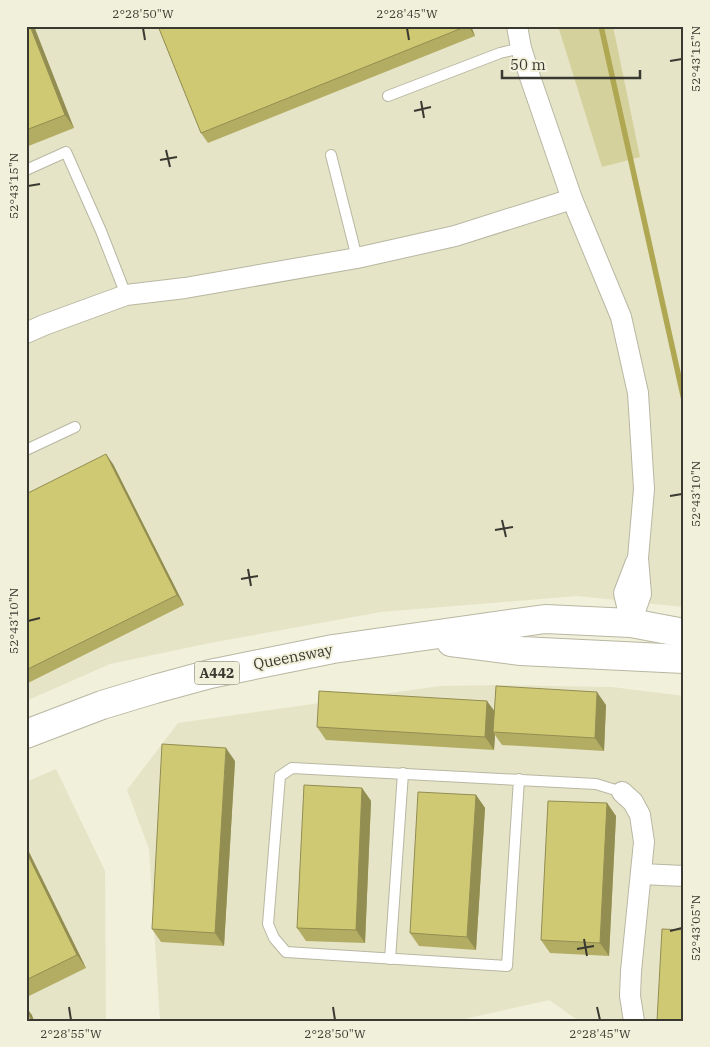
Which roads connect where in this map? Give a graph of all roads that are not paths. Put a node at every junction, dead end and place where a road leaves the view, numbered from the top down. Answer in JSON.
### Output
{"nodes":[{"id":1,"x":518,"y":26,"type":"edge"},
{"id":2,"x":521,"y":48,"type":"junction"},
{"id":3,"x":388,"y":96,"type":"dead end"},
{"id":4,"x":331,"y":155,"type":"dead end"},
{"id":5,"x":26,"y":170,"type":"edge"},
{"id":6,"x":572,"y":199,"type":"junction"},
{"id":7,"x":358,"y":258,"type":"junction"},
{"id":8,"x":126,"y":295,"type":"junction"},
{"id":9,"x":26,"y":333,"type":"edge"},
{"id":10,"x":75,"y":427,"type":"dead end"},
{"id":11,"x":26,"y":450,"type":"edge"},
{"id":12,"x":631,"y":623,"type":"junction"},
{"id":13,"x":684,"y":634,"type":"edge"},
{"id":14,"x":420,"y":638,"type":"junction"},
{"id":15,"x":628,"y":656,"type":"junction"},
{"id":16,"x":684,"y":659,"type":"edge"},
{"id":17,"x":26,"y":734,"type":"edge"},
{"id":18,"x":402,"y":773,"type":"junction"},
{"id":19,"x":520,"y":779,"type":"junction"},
{"id":20,"x":622,"y":792,"type":"joint"},
{"id":21,"x":641,"y":874,"type":"junction"},
{"id":22,"x":684,"y":876,"type":"edge"},
{"id":23,"x":390,"y":959,"type":"junction"},
{"id":24,"x":634,"y":1021,"type":"edge"}],
"edges":[{"from":1,"to":2,"type":"street"},
{"from":2,"to":3,"type":"lane"},
{"from":2,"to":6,"type":"street"},
{"from":4,"to":7,"type":"lane"},
{"from":5,"to":8,"type":"lane"},
{"from":6,"to":7,"type":"street"},
{"from":6,"to":12,"type":"street"},
{"from":7,"to":8,"type":"street"},
{"from":8,"to":9,"type":"street"},
{"from":10,"to":11,"type":"lane"},
{"from":12,"to":13,"type":"main road","name":"Queensway","number":"A442"},
{"from":12,"to":14,"type":"main road","name":"Queensway","number":"A442"},
{"from":12,"to":15,"type":"main road"},
{"from":14,"to":15,"type":"main road","name":"Queensway","number":"A442"},
{"from":14,"to":17,"type":"main road","name":"Queensway","number":"A442"},
{"from":15,"to":16,"type":"main road","name":"Queensway","number":"A442"},
{"from":18,"to":19,"type":"lane"},
{"from":18,"to":23,"type":"lane"},
{"from":18,"to":23,"type":"lane"},
{"from":19,"to":20,"type":"lane"},
{"from":19,"to":23,"type":"lane"},
{"from":20,"to":21,"type":"street"},
{"from":21,"to":22,"type":"street"},
{"from":21,"to":24,"type":"street"}]}
